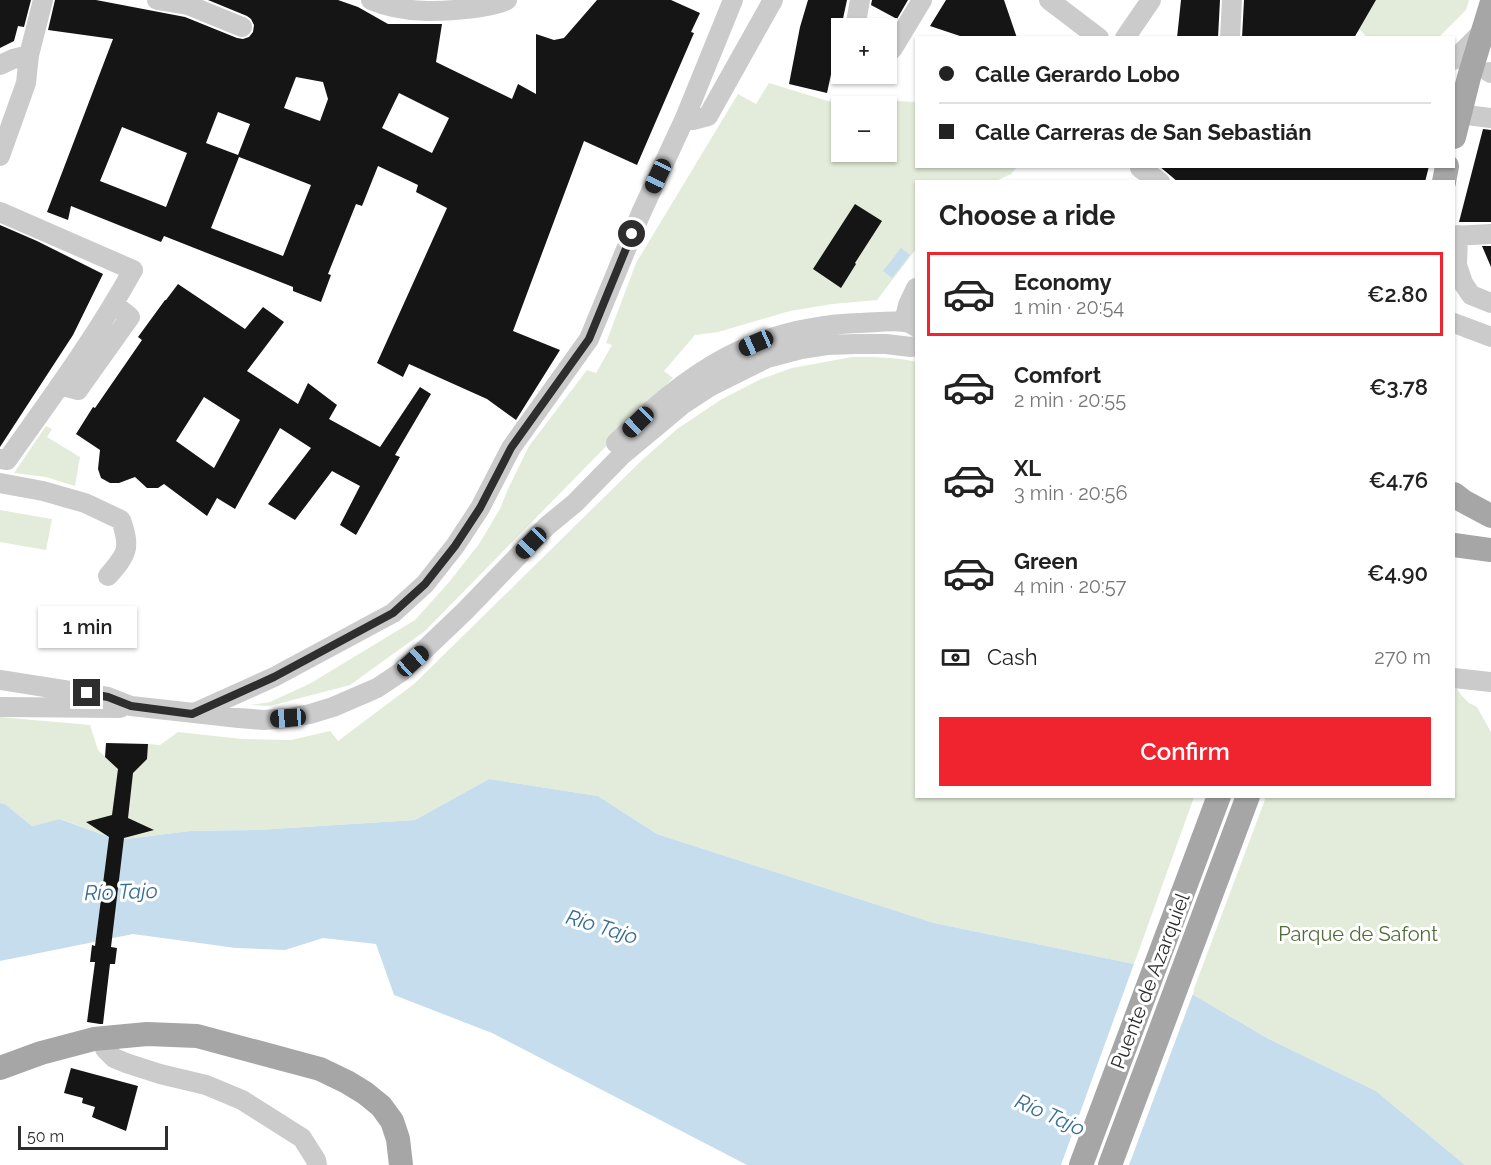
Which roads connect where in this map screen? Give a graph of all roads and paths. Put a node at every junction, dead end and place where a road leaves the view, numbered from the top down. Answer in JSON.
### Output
{"nodes":[{"id":1,"x":43,"y":0,"type":"edge"},
{"id":2,"x":157,"y":0,"type":"edge"},
{"id":3,"x":371,"y":0,"type":"edge"},
{"id":4,"x":507,"y":0,"type":"edge"},
{"id":5,"x":733,"y":0,"type":"edge"},
{"id":6,"x":773,"y":0,"type":"edge"},
{"id":7,"x":860,"y":0,"type":"edge"},
{"id":8,"x":922,"y":0,"type":"edge"},
{"id":9,"x":1049,"y":0,"type":"edge"},
{"id":10,"x":1151,"y":0,"type":"edge"},
{"id":11,"x":1159,"y":0,"type":"edge"},
{"id":12,"x":1232,"y":0,"type":"edge"},
{"id":13,"x":189,"y":2,"type":"edge"},
{"id":14,"x":1491,"y":5,"type":"edge"},
{"id":15,"x":426,"y":6,"type":"edge"},
{"id":16,"x":857,"y":18,"type":"edge"},
{"id":17,"x":1138,"y":18,"type":"junction"},
{"id":18,"x":242,"y":27,"type":"dead end"},
{"id":19,"x":1482,"y":32,"type":"junction"},
{"id":20,"x":1096,"y":36,"type":"edge"},
{"id":21,"x":1126,"y":36,"type":"edge"},
{"id":22,"x":1230,"y":36,"type":"edge"},
{"id":23,"x":897,"y":41,"type":"edge"},
{"id":24,"x":29,"y":55,"type":"junction"},
{"id":25,"x":1455,"y":59,"type":"edge"},
{"id":26,"x":0,"y":65,"type":"edge"},
{"id":27,"x":685,"y":118,"type":"junction"},
{"id":28,"x":1491,"y":118,"type":"edge"},
{"id":29,"x":1456,"y":126,"type":"edge"},
{"id":30,"x":0,"y":156,"type":"edge"},
{"id":31,"x":1136,"y":172,"type":"edge"},
{"id":32,"x":1155,"y":180,"type":"edge"},
{"id":33,"x":0,"y":212,"type":"edge"},
{"id":34,"x":1491,"y":234,"type":"edge"},
{"id":35,"x":1456,"y":236,"type":"edge"},
{"id":36,"x":915,"y":290,"type":"edge"},
{"id":37,"x":1491,"y":303,"type":"edge"},
{"id":38,"x":1455,"y":323,"type":"edge"},
{"id":39,"x":910,"y":324,"type":"edge"},
{"id":40,"x":1491,"y":337,"type":"edge"},
{"id":41,"x":915,"y":346,"type":"edge"},
{"id":42,"x":0,"y":459,"type":"edge"},
{"id":43,"x":0,"y":483,"type":"edge"},
{"id":44,"x":1455,"y":495,"type":"edge"},
{"id":45,"x":1488,"y":512,"type":"edge"},
{"id":46,"x":548,"y":526,"type":"junction"},
{"id":47,"x":1455,"y":544,"type":"edge"},
{"id":48,"x":1491,"y":550,"type":"edge"},
{"id":49,"x":108,"y":576,"type":"dead end"},
{"id":50,"x":1455,"y":678,"type":"edge"},
{"id":51,"x":0,"y":680,"type":"edge"},
{"id":52,"x":1491,"y":682,"type":"edge"},
{"id":53,"x":131,"y":706,"type":"junction"},
{"id":54,"x":0,"y":707,"type":"edge"},
{"id":55,"x":192,"y":714,"type":"junction"},
{"id":56,"x":1218,"y":798,"type":"edge"},
{"id":57,"x":1247,"y":798,"type":"edge"},
{"id":58,"x":104,"y":1038,"type":"junction"},
{"id":59,"x":0,"y":1068,"type":"edge"},
{"id":60,"x":317,"y":1165,"type":"edge"},
{"id":61,"x":402,"y":1165,"type":"edge"},
{"id":62,"x":1081,"y":1165,"type":"edge"},
{"id":63,"x":1110,"y":1165,"type":"edge"}],
"edges":[{"from":1,"to":24,"type":"street"},
{"from":2,"to":13,"type":"street"},
{"from":3,"to":15,"type":"street"},
{"from":4,"to":15,"type":"street"},
{"from":5,"to":27,"type":"street"},
{"from":6,"to":27,"type":"street"},
{"from":7,"to":16,"type":"street"},
{"from":8,"to":23,"type":"street"},
{"from":9,"to":20,"type":"street"},
{"from":10,"to":17,"type":"street"},
{"from":11,"to":17,"type":"street"},
{"from":12,"to":22,"type":"street"},
{"from":13,"to":18,"type":"street"},
{"from":14,"to":19,"type":"main road"},
{"from":17,"to":21,"type":"street"},
{"from":19,"to":25,"type":"street"},
{"from":19,"to":29,"type":"main road"},
{"from":24,"to":26,"type":"street"},
{"from":24,"to":30,"type":"street"},
{"from":27,"to":55,"type":"street"},
{"from":28,"to":29,"type":"street"},
{"from":31,"to":32,"type":"street"},
{"from":33,"to":42,"type":"street"},
{"from":34,"to":35,"type":"street"},
{"from":35,"to":37,"type":"street"},
{"from":36,"to":39,"type":"street"},
{"from":38,"to":40,"type":"street"},
{"from":39,"to":46,"type":"street"},
{"from":41,"to":46,"type":"street"},
{"from":43,"to":49,"type":"street"},
{"from":44,"to":45,"type":"main road"},
{"from":46,"to":55,"type":"street"},
{"from":47,"to":48,"type":"main road"},
{"from":50,"to":52,"type":"street"},
{"from":51,"to":53,"type":"street"},
{"from":53,"to":54,"type":"street"},
{"from":53,"to":55,"type":"street"},
{"from":56,"to":62,"type":"main road","name":"Puente de Azarquiel"},
{"from":57,"to":63,"type":"main road","name":"Puente de Azarquiel"},
{"from":58,"to":59,"type":"main road"},
{"from":58,"to":60,"type":"street"},
{"from":58,"to":61,"type":"main road"}]}
